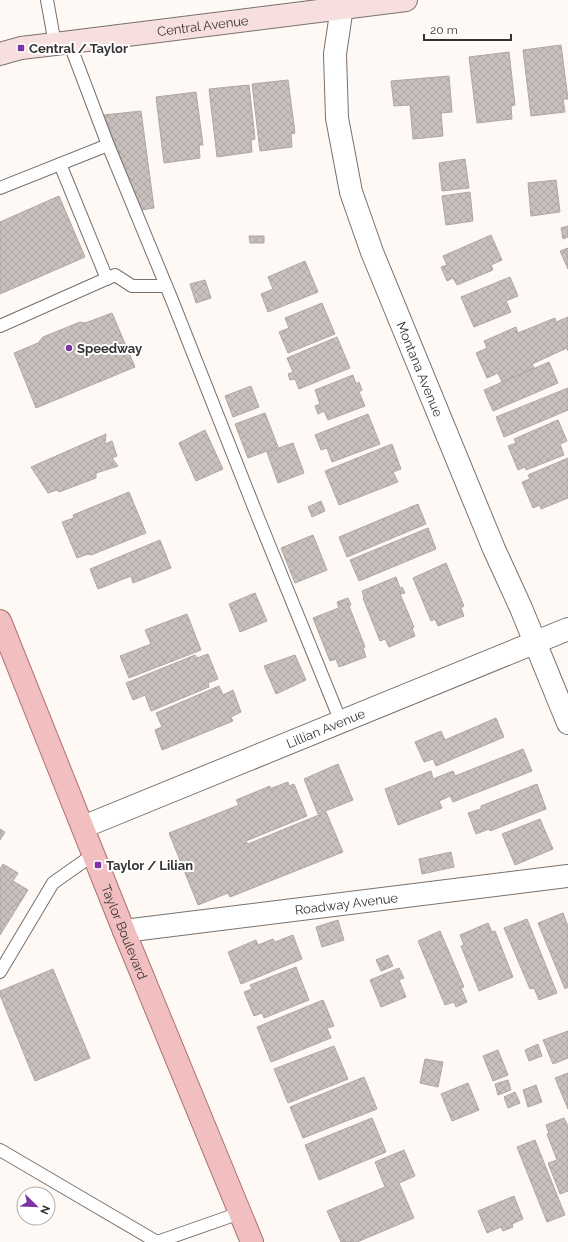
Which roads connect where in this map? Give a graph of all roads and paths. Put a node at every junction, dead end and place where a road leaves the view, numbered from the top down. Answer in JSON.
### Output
{"nodes":[{"id":1,"x":47,"y":0,"type":"edge"},
{"id":2,"x":406,"y":0,"type":"edge"},
{"id":3,"x":342,"y":4,"type":"edge"},
{"id":4,"x":62,"y":43,"type":"junction"},
{"id":5,"x":0,"y":54,"type":"edge"},
{"id":6,"x":108,"y":145,"type":"junction"},
{"id":7,"x":60,"y":164,"type":"junction"},
{"id":8,"x":0,"y":188,"type":"edge"},
{"id":9,"x":107,"y":279,"type":"junction"},
{"id":10,"x":166,"y":286,"type":"junction"},
{"id":11,"x":0,"y":326,"type":"edge"},
{"id":12,"x":0,"y":621,"type":"edge"},
{"id":13,"x":568,"y":629,"type":"edge"},
{"id":14,"x":535,"y":643,"type":"junction"},
{"id":15,"x":341,"y":722,"type":"junction"},
{"id":16,"x":568,"y":723,"type":"edge"},
{"id":17,"x":84,"y":827,"type":"junction"},
{"id":18,"x":94,"y":854,"type":"junction"},
{"id":19,"x":568,"y":876,"type":"edge"},
{"id":20,"x":124,"y":931,"type":"junction"},
{"id":21,"x":0,"y":972,"type":"edge"},
{"id":22,"x":0,"y":1150,"type":"edge"},
{"id":23,"x":240,"y":1213,"type":"junction"},
{"id":24,"x":157,"y":1242,"type":"edge"},
{"id":25,"x":252,"y":1242,"type":"edge"}],
"edges":[{"from":1,"to":4,"type":"lane"},
{"from":2,"to":3,"type":"street","name":"Central Avenue"},
{"from":3,"to":4,"type":"street","name":"Central Avenue"},
{"from":3,"to":14,"type":"street","name":"Montana Avenue"},
{"from":4,"to":5,"type":"street","name":"Central Avenue"},
{"from":4,"to":6,"type":"lane"},
{"from":6,"to":7,"type":"lane"},
{"from":6,"to":10,"type":"lane"},
{"from":7,"to":8,"type":"lane"},
{"from":7,"to":9,"type":"lane"},
{"from":9,"to":10,"type":"lane"},
{"from":9,"to":11,"type":"lane"},
{"from":10,"to":15,"type":"lane"},
{"from":12,"to":17,"type":"main road","name":"Taylor Boulevard"},
{"from":13,"to":14,"type":"street","name":"Lillian Avenue"},
{"from":14,"to":15,"type":"street","name":"Lillian Avenue"},
{"from":14,"to":16,"type":"street","name":"Montana Avenue"},
{"from":15,"to":17,"type":"street","name":"Lillian Avenue"},
{"from":17,"to":18,"type":"main road","name":"Taylor Boulevard"},
{"from":18,"to":20,"type":"main road","name":"Taylor Boulevard"},
{"from":18,"to":21,"type":"lane"},
{"from":19,"to":20,"type":"street","name":"Roadway Avenue"},
{"from":20,"to":23,"type":"main road","name":"Taylor Boulevard"},
{"from":22,"to":24,"type":"lane"},
{"from":23,"to":24,"type":"lane"},
{"from":23,"to":25,"type":"main road","name":"Taylor Boulevard"}]}
